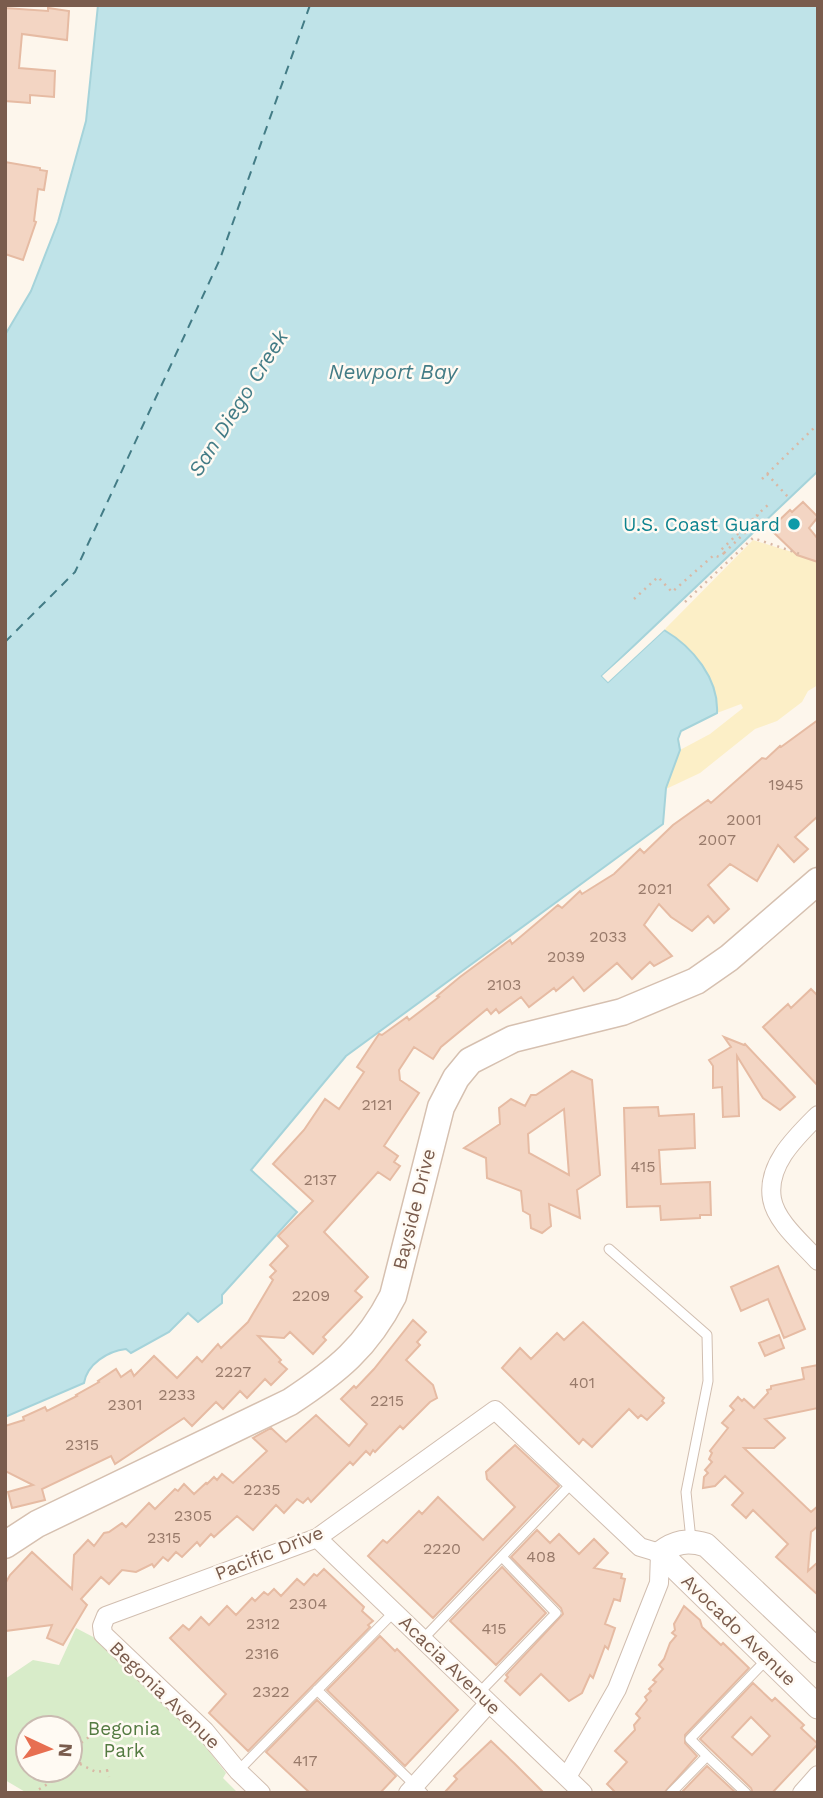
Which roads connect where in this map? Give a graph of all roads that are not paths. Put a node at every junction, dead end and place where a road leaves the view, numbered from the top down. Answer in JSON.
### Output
{"nodes":[{"id":1,"x":818,"y":881,"type":"edge"},
{"id":2,"x":818,"y":1115,"type":"edge"},
{"id":3,"x":608,"y":1249,"type":"dead end"},
{"id":4,"x":818,"y":1261,"type":"edge"},
{"id":5,"x":495,"y":1410,"type":"joint"},
{"id":6,"x":572,"y":1483,"type":"junction"},
{"id":7,"x":317,"y":1538,"type":"junction"},
{"id":8,"x":691,"y":1540,"type":"junction"},
{"id":9,"x":5,"y":1545,"type":"edge"},
{"id":10,"x":660,"y":1553,"type":"junction"},
{"id":11,"x":502,"y":1557,"type":"junction"},
{"id":12,"x":394,"y":1612,"type":"junction"},
{"id":13,"x":102,"y":1626,"type":"joint"},
{"id":14,"x":423,"y":1639,"type":"junction"},
{"id":15,"x":818,"y":1651,"type":"edge"},
{"id":16,"x":768,"y":1658,"type":"junction"},
{"id":17,"x":317,"y":1690,"type":"junction"},
{"id":18,"x":484,"y":1698,"type":"junction"},
{"id":19,"x":818,"y":1707,"type":"edge"},
{"id":20,"x":707,"y":1756,"type":"junction"},
{"id":21,"x":238,"y":1771,"type":"junction"},
{"id":22,"x":818,"y":1775,"type":"edge"},
{"id":23,"x":567,"y":1777,"type":"junction"},
{"id":24,"x":415,"y":1790,"type":"edge"},
{"id":25,"x":261,"y":1793,"type":"edge"},
{"id":26,"x":583,"y":1793,"type":"edge"},
{"id":27,"x":671,"y":1793,"type":"edge"},
{"id":28,"x":747,"y":1793,"type":"edge"},
{"id":29,"x":802,"y":1793,"type":"edge"}],
"edges":[{"from":1,"to":9,"type":"main road","name":"Bayside Drive"},
{"from":2,"to":4,"type":"street"},
{"from":3,"to":8,"type":"lane"},
{"from":5,"to":6,"type":"street","name":"Avocado Avenue"},
{"from":5,"to":7,"type":"street","name":"Pacific Drive"},
{"from":6,"to":10,"type":"street","name":"Avocado Avenue"},
{"from":6,"to":11,"type":"lane"},
{"from":7,"to":12,"type":"street","name":"Acacia Avenue"},
{"from":7,"to":13,"type":"street","name":"Pacific Drive"},
{"from":8,"to":10,"type":"street","name":"Avocado Avenue"},
{"from":8,"to":15,"type":"street","name":"Avocado Avenue"},
{"from":10,"to":16,"type":"street","name":"Avocado Avenue"},
{"from":10,"to":23,"type":"street"},
{"from":11,"to":14,"type":"lane"},
{"from":11,"to":18,"type":"lane"},
{"from":12,"to":14,"type":"street","name":"Acacia Avenue"},
{"from":12,"to":17,"type":"lane"},
{"from":13,"to":21,"type":"street","name":"Begonia Avenue"},
{"from":14,"to":18,"type":"street","name":"Acacia Avenue"},
{"from":16,"to":19,"type":"street","name":"Avocado Avenue"},
{"from":16,"to":20,"type":"lane"},
{"from":17,"to":21,"type":"lane"},
{"from":17,"to":24,"type":"lane"},
{"from":18,"to":23,"type":"street","name":"Acacia Avenue"},
{"from":18,"to":24,"type":"street"},
{"from":20,"to":27,"type":"lane"},
{"from":20,"to":28,"type":"lane"},
{"from":21,"to":25,"type":"street","name":"Begonia Avenue"},
{"from":22,"to":29,"type":"street"},
{"from":23,"to":26,"type":"street","name":"Acacia Avenue"}]}
